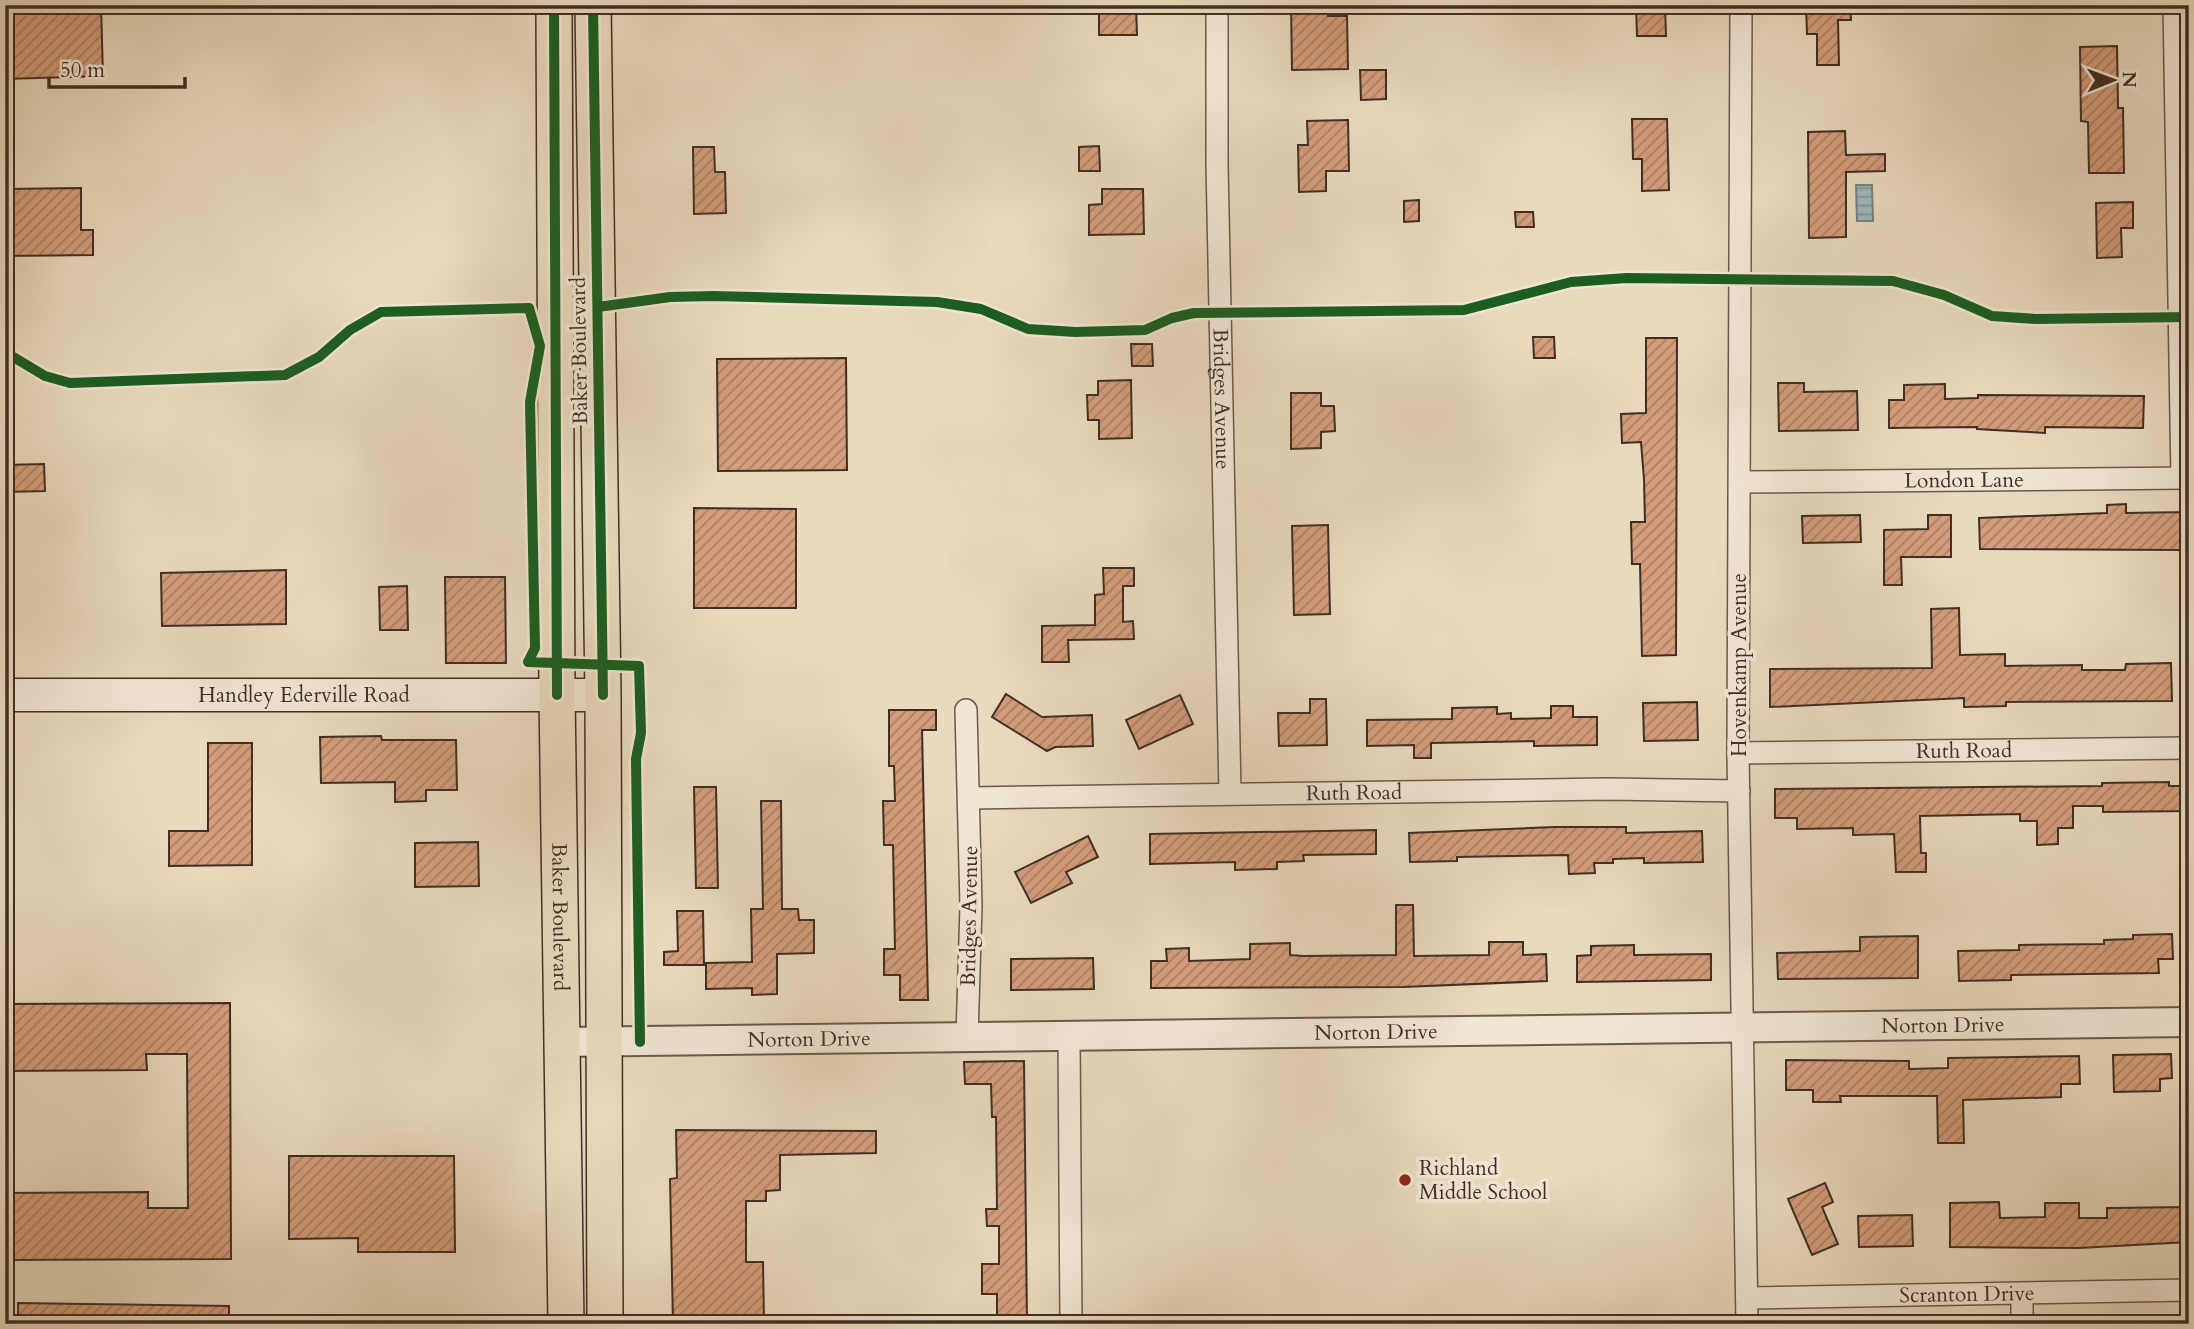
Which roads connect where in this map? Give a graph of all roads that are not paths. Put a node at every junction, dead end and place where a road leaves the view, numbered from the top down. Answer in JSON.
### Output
{"nodes":[{"id":1,"x":554,"y":5,"type":"edge"},
{"id":2,"x":593,"y":5,"type":"edge"},
{"id":3,"x":1217,"y":5,"type":"edge"},
{"id":4,"x":1741,"y":5,"type":"edge"},
{"id":5,"x":2174,"y":5,"type":"edge"},
{"id":6,"x":2186,"y":478,"type":"edge"},
{"id":7,"x":1740,"y":482,"type":"junction"},
{"id":8,"x":5,"y":695,"type":"edge"},
{"id":9,"x":557,"y":695,"type":"junction"},
{"id":10,"x":603,"y":695,"type":"junction"},
{"id":11,"x":966,"y":710,"type":"dead end"},
{"id":12,"x":2189,"y":748,"type":"edge"},
{"id":13,"x":1738,"y":753,"type":"junction"},
{"id":14,"x":1739,"y":791,"type":"junction"},
{"id":15,"x":1230,"y":793,"type":"junction"},
{"id":16,"x":969,"y":798,"type":"junction"},
{"id":17,"x":2189,"y":1022,"type":"edge"},
{"id":18,"x":1745,"y":1029,"type":"junction"},
{"id":19,"x":1069,"y":1036,"type":"junction"},
{"id":20,"x":967,"y":1037,"type":"junction"},
{"id":21,"x":562,"y":1042,"type":"junction"},
{"id":22,"x":603,"y":1043,"type":"junction"},
{"id":23,"x":2189,"y":1290,"type":"edge"},
{"id":24,"x":2022,"y":1293,"type":"junction"},
{"id":25,"x":1747,"y":1298,"type":"junction"},
{"id":26,"x":566,"y":1324,"type":"edge"},
{"id":27,"x":605,"y":1324,"type":"edge"},
{"id":28,"x":1072,"y":1324,"type":"edge"},
{"id":29,"x":1746,"y":1324,"type":"edge"},
{"id":30,"x":2022,"y":1324,"type":"edge"}],
"edges":[{"from":1,"to":9,"type":"main road","name":"Baker Boulevard"},
{"from":2,"to":10,"type":"main road","name":"Baker Boulevard"},
{"from":3,"to":15,"type":"street","name":"Bridges Avenue"},
{"from":4,"to":7,"type":"street","name":"Hovenkamp Avenue"},
{"from":5,"to":6,"type":"street"},
{"from":6,"to":7,"type":"street","name":"London Lane"},
{"from":7,"to":13,"type":"street","name":"Hovenkamp Avenue"},
{"from":8,"to":9,"type":"main road","name":"Handley Ederville Road"},
{"from":9,"to":10,"type":"main road","name":"Handley Ederville Road"},
{"from":9,"to":21,"type":"main road","name":"Baker Boulevard"},
{"from":10,"to":22,"type":"main road","name":"Baker Boulevard"},
{"from":11,"to":16,"type":"street","name":"Bridges Avenue"},
{"from":12,"to":13,"type":"street","name":"Ruth Road"},
{"from":13,"to":14,"type":"street","name":"Hovenkamp Avenue"},
{"from":14,"to":15,"type":"street","name":"Ruth Road"},
{"from":14,"to":18,"type":"street","name":"Hovenkamp Avenue"},
{"from":15,"to":16,"type":"street","name":"Ruth Road"},
{"from":16,"to":20,"type":"street","name":"Bridges Avenue"},
{"from":17,"to":18,"type":"street","name":"Norton Drive"},
{"from":18,"to":19,"type":"street","name":"Norton Drive"},
{"from":18,"to":25,"type":"street","name":"Hovenkamp Avenue"},
{"from":19,"to":20,"type":"street","name":"Norton Drive"},
{"from":19,"to":28,"type":"street"},
{"from":20,"to":22,"type":"street","name":"Norton Drive"},
{"from":21,"to":22,"type":"street","name":"Norton Drive"},
{"from":21,"to":26,"type":"main road","name":"Baker Boulevard"},
{"from":22,"to":27,"type":"main road","name":"Baker Boulevard"},
{"from":23,"to":24,"type":"street","name":"Scranton Drive"},
{"from":24,"to":25,"type":"street","name":"Scranton Drive"},
{"from":24,"to":30,"type":"street"},
{"from":25,"to":29,"type":"street","name":"Hovenkamp Avenue"}]}
